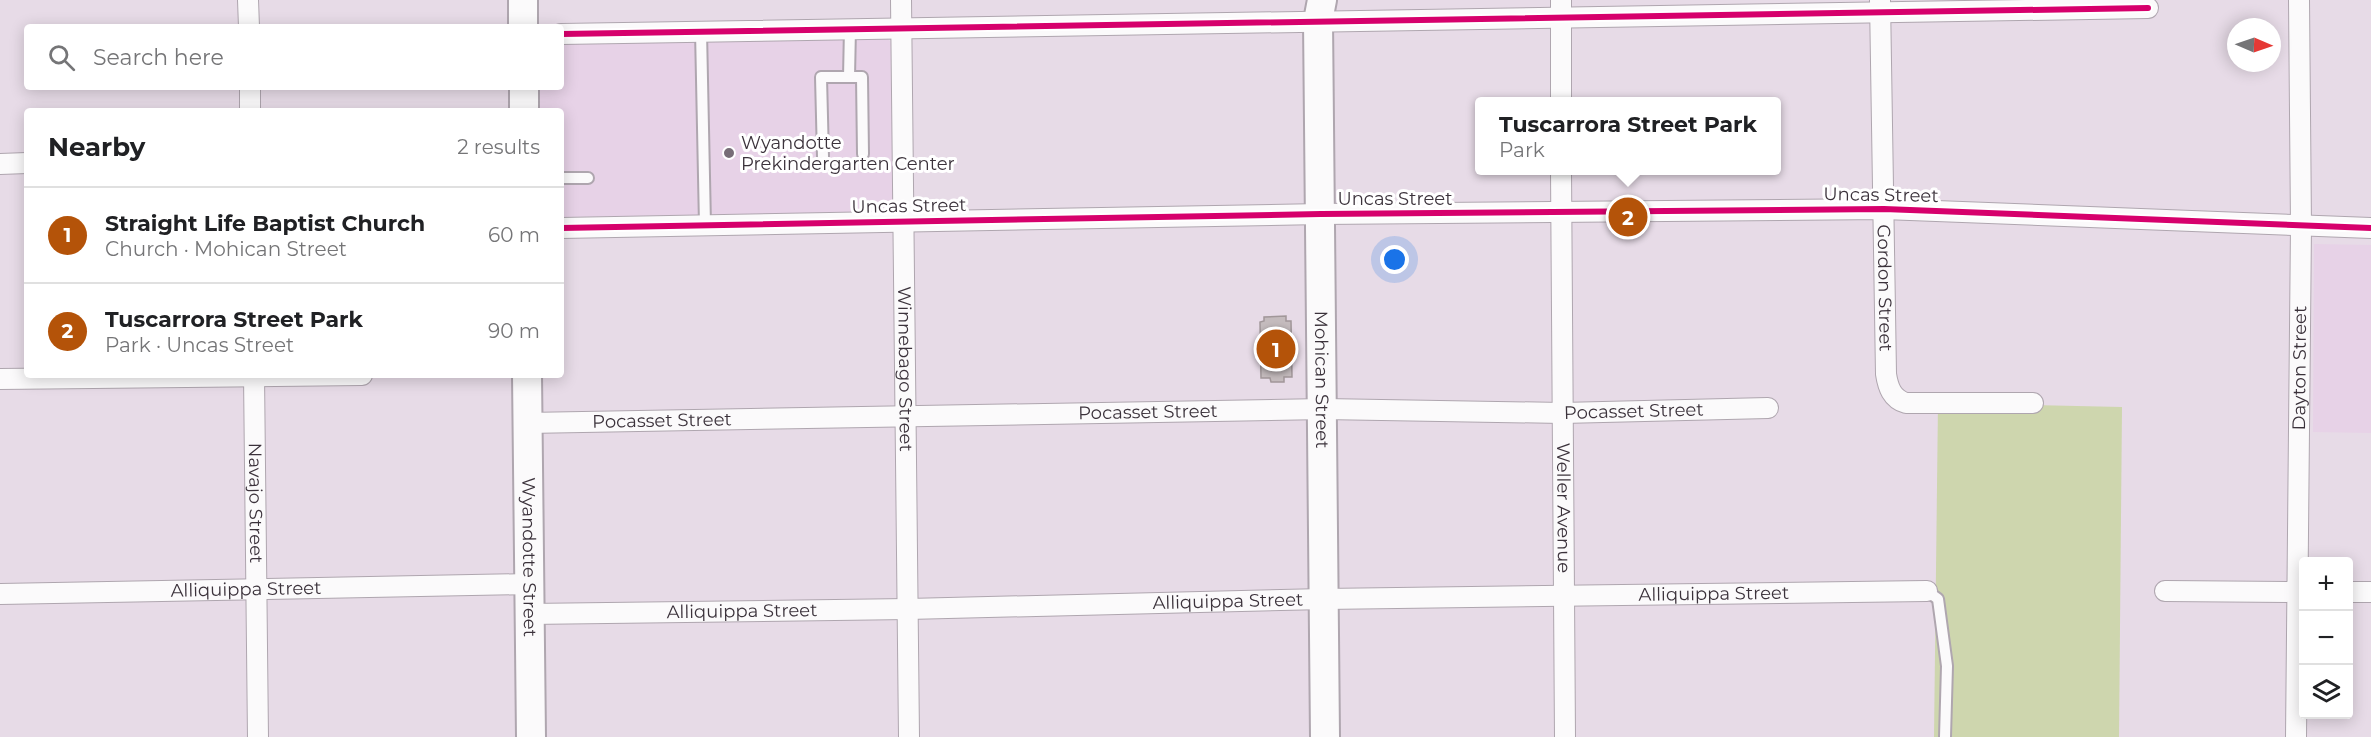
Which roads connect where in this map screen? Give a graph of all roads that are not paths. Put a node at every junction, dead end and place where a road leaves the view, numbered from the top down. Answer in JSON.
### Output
{"nodes":[{"id":1,"x":248,"y":0,"type":"edge"},
{"id":2,"x":523,"y":0,"type":"edge"},
{"id":3,"x":901,"y":0,"type":"edge"},
{"id":4,"x":2300,"y":0,"type":"edge"},
{"id":5,"x":1318,"y":7,"type":"edge"},
{"id":6,"x":1880,"y":7,"type":"edge"},
{"id":7,"x":2148,"y":8,"type":"dead end"},
{"id":8,"x":1561,"y":9,"type":"edge"},
{"id":9,"x":249,"y":24,"type":"edge"},
{"id":10,"x":523,"y":24,"type":"edge"},
{"id":11,"x":902,"y":27,"type":"junction"},
{"id":12,"x":850,"y":28,"type":"junction"},
{"id":13,"x":701,"y":31,"type":"junction"},
{"id":14,"x":564,"y":34,"type":"edge"},
{"id":15,"x":849,"y":77,"type":"junction"},
{"id":16,"x":250,"y":90,"type":"edge"},
{"id":17,"x":524,"y":90,"type":"edge"},
{"id":18,"x":1561,"y":97,"type":"edge"},
{"id":19,"x":250,"y":108,"type":"edge"},
{"id":20,"x":524,"y":108,"type":"edge"},
{"id":21,"x":863,"y":154,"type":"dead end"},
{"id":22,"x":823,"y":157,"type":"dead end"},
{"id":23,"x":24,"y":163,"type":"edge"},
{"id":24,"x":0,"y":164,"type":"edge"},
{"id":25,"x":1561,"y":175,"type":"edge"},
{"id":26,"x":564,"y":178,"type":"edge"},
{"id":27,"x":588,"y":178,"type":"dead end"},
{"id":28,"x":1884,"y":209,"type":"junction"},
{"id":29,"x":1561,"y":212,"type":"junction"},
{"id":30,"x":1321,"y":214,"type":"junction"},
{"id":31,"x":903,"y":221,"type":"junction"},
{"id":32,"x":705,"y":225,"type":"junction"},
{"id":33,"x":2301,"y":226,"type":"junction"},
{"id":34,"x":564,"y":228,"type":"edge"},
{"id":35,"x":2371,"y":228,"type":"edge"},
{"id":36,"x":85,"y":378,"type":"edge"},
{"id":37,"x":254,"y":378,"type":"edge"},
{"id":38,"x":527,"y":378,"type":"edge"},
{"id":39,"x":0,"y":379,"type":"edge"},
{"id":40,"x":2033,"y":403,"type":"dead end"},
{"id":41,"x":1768,"y":408,"type":"dead end"},
{"id":42,"x":1324,"y":409,"type":"junction"},
{"id":43,"x":1562,"y":413,"type":"junction"},
{"id":44,"x":907,"y":416,"type":"junction"},
{"id":45,"x":527,"y":423,"type":"junction"},
{"id":46,"x":2300,"y":557,"type":"edge"},
{"id":47,"x":529,"y":584,"type":"junction"},
{"id":48,"x":256,"y":590,"type":"junction"},
{"id":49,"x":1927,"y":591,"type":"joint"},
{"id":50,"x":2164,"y":591,"type":"dead end"},
{"id":51,"x":2299,"y":592,"type":"edge"},
{"id":52,"x":2353,"y":592,"type":"edge"},
{"id":53,"x":2371,"y":592,"type":"edge"},
{"id":54,"x":0,"y":594,"type":"edge"},
{"id":55,"x":1563,"y":596,"type":"junction"},
{"id":56,"x":1324,"y":599,"type":"junction"},
{"id":57,"x":908,"y":609,"type":"junction"},
{"id":58,"x":2299,"y":611,"type":"edge"},
{"id":59,"x":530,"y":614,"type":"junction"},
{"id":60,"x":258,"y":737,"type":"edge"},
{"id":61,"x":531,"y":737,"type":"edge"},
{"id":62,"x":909,"y":737,"type":"edge"},
{"id":63,"x":1325,"y":737,"type":"edge"},
{"id":64,"x":1566,"y":737,"type":"edge"},
{"id":65,"x":1945,"y":737,"type":"edge"},
{"id":66,"x":2296,"y":737,"type":"edge"}],
"edges":[{"from":1,"to":9,"type":"street"},
{"from":2,"to":10,"type":"street"},
{"from":3,"to":11,"type":"street","name":"Winnebago Street"},
{"from":4,"to":33,"type":"street","name":"Dayton Street"},
{"from":5,"to":8,"type":"street"},
{"from":5,"to":11,"type":"street"},
{"from":5,"to":30,"type":"street","name":"Mohican Street"},
{"from":6,"to":7,"type":"street"},
{"from":6,"to":8,"type":"street"},
{"from":6,"to":28,"type":"street","name":"Gordon Street"},
{"from":8,"to":18,"type":"street"},
{"from":11,"to":12,"type":"street"},
{"from":11,"to":31,"type":"street","name":"Winnebago Street"},
{"from":12,"to":13,"type":"street"},
{"from":12,"to":15,"type":"lane"},
{"from":13,"to":14,"type":"street"},
{"from":13,"to":32,"type":"lane"},
{"from":15,"to":21,"type":"lane"},
{"from":15,"to":22,"type":"lane"},
{"from":16,"to":19,"type":"street"},
{"from":17,"to":20,"type":"street"},
{"from":23,"to":24,"type":"street"},
{"from":25,"to":29,"type":"street","name":"Weller Avenue"},
{"from":26,"to":27,"type":"lane"},
{"from":28,"to":29,"type":"street","name":"Uncas Street"},
{"from":28,"to":33,"type":"street","name":"Uncas Street"},
{"from":28,"to":40,"type":"street","name":"Gordon Street"},
{"from":29,"to":30,"type":"street","name":"Uncas Street"},
{"from":29,"to":43,"type":"street","name":"Weller Avenue"},
{"from":30,"to":31,"type":"street","name":"Uncas Street"},
{"from":30,"to":42,"type":"street","name":"Mohican Street"},
{"from":31,"to":32,"type":"street","name":"Uncas Street"},
{"from":31,"to":44,"type":"street","name":"Winnebago Street"},
{"from":32,"to":34,"type":"street","name":"Uncas Street"},
{"from":33,"to":35,"type":"street","name":"Uncas Street"},
{"from":33,"to":46,"type":"street","name":"Dayton Street"},
{"from":36,"to":39,"type":"street"},
{"from":37,"to":48,"type":"street","name":"Navajo Street"},
{"from":38,"to":45,"type":"street","name":"Wyandotte Street"},
{"from":41,"to":43,"type":"street","name":"Pocasset Street"},
{"from":42,"to":43,"type":"street","name":"Pocasset Street"},
{"from":42,"to":44,"type":"street","name":"Pocasset Street"},
{"from":42,"to":56,"type":"street","name":"Mohican Street"},
{"from":43,"to":55,"type":"street","name":"Weller Avenue"},
{"from":44,"to":45,"type":"street","name":"Pocasset Street"},
{"from":44,"to":57,"type":"street","name":"Winnebago Street"},
{"from":45,"to":47,"type":"street","name":"Wyandotte Street"},
{"from":47,"to":48,"type":"street","name":"Alliquippa Street"},
{"from":47,"to":59,"type":"street","name":"Wyandotte Street"},
{"from":48,"to":54,"type":"street","name":"Alliquippa Street"},
{"from":48,"to":60,"type":"street","name":"Navajo Street"},
{"from":49,"to":55,"type":"street","name":"Alliquippa Street"},
{"from":49,"to":65,"type":"lane"},
{"from":50,"to":51,"type":"street"},
{"from":52,"to":53,"type":"street"},
{"from":55,"to":56,"type":"street","name":"Alliquippa Street"},
{"from":55,"to":64,"type":"street","name":"Weller Avenue"},
{"from":56,"to":57,"type":"street","name":"Alliquippa Street"},
{"from":56,"to":63,"type":"street","name":"Mohican Street"},
{"from":57,"to":59,"type":"street","name":"Alliquippa Street"},
{"from":57,"to":62,"type":"street","name":"Winnebago Street"},
{"from":58,"to":66,"type":"street","name":"Dayton Street"},
{"from":59,"to":61,"type":"street","name":"Wyandotte Street"}]}
